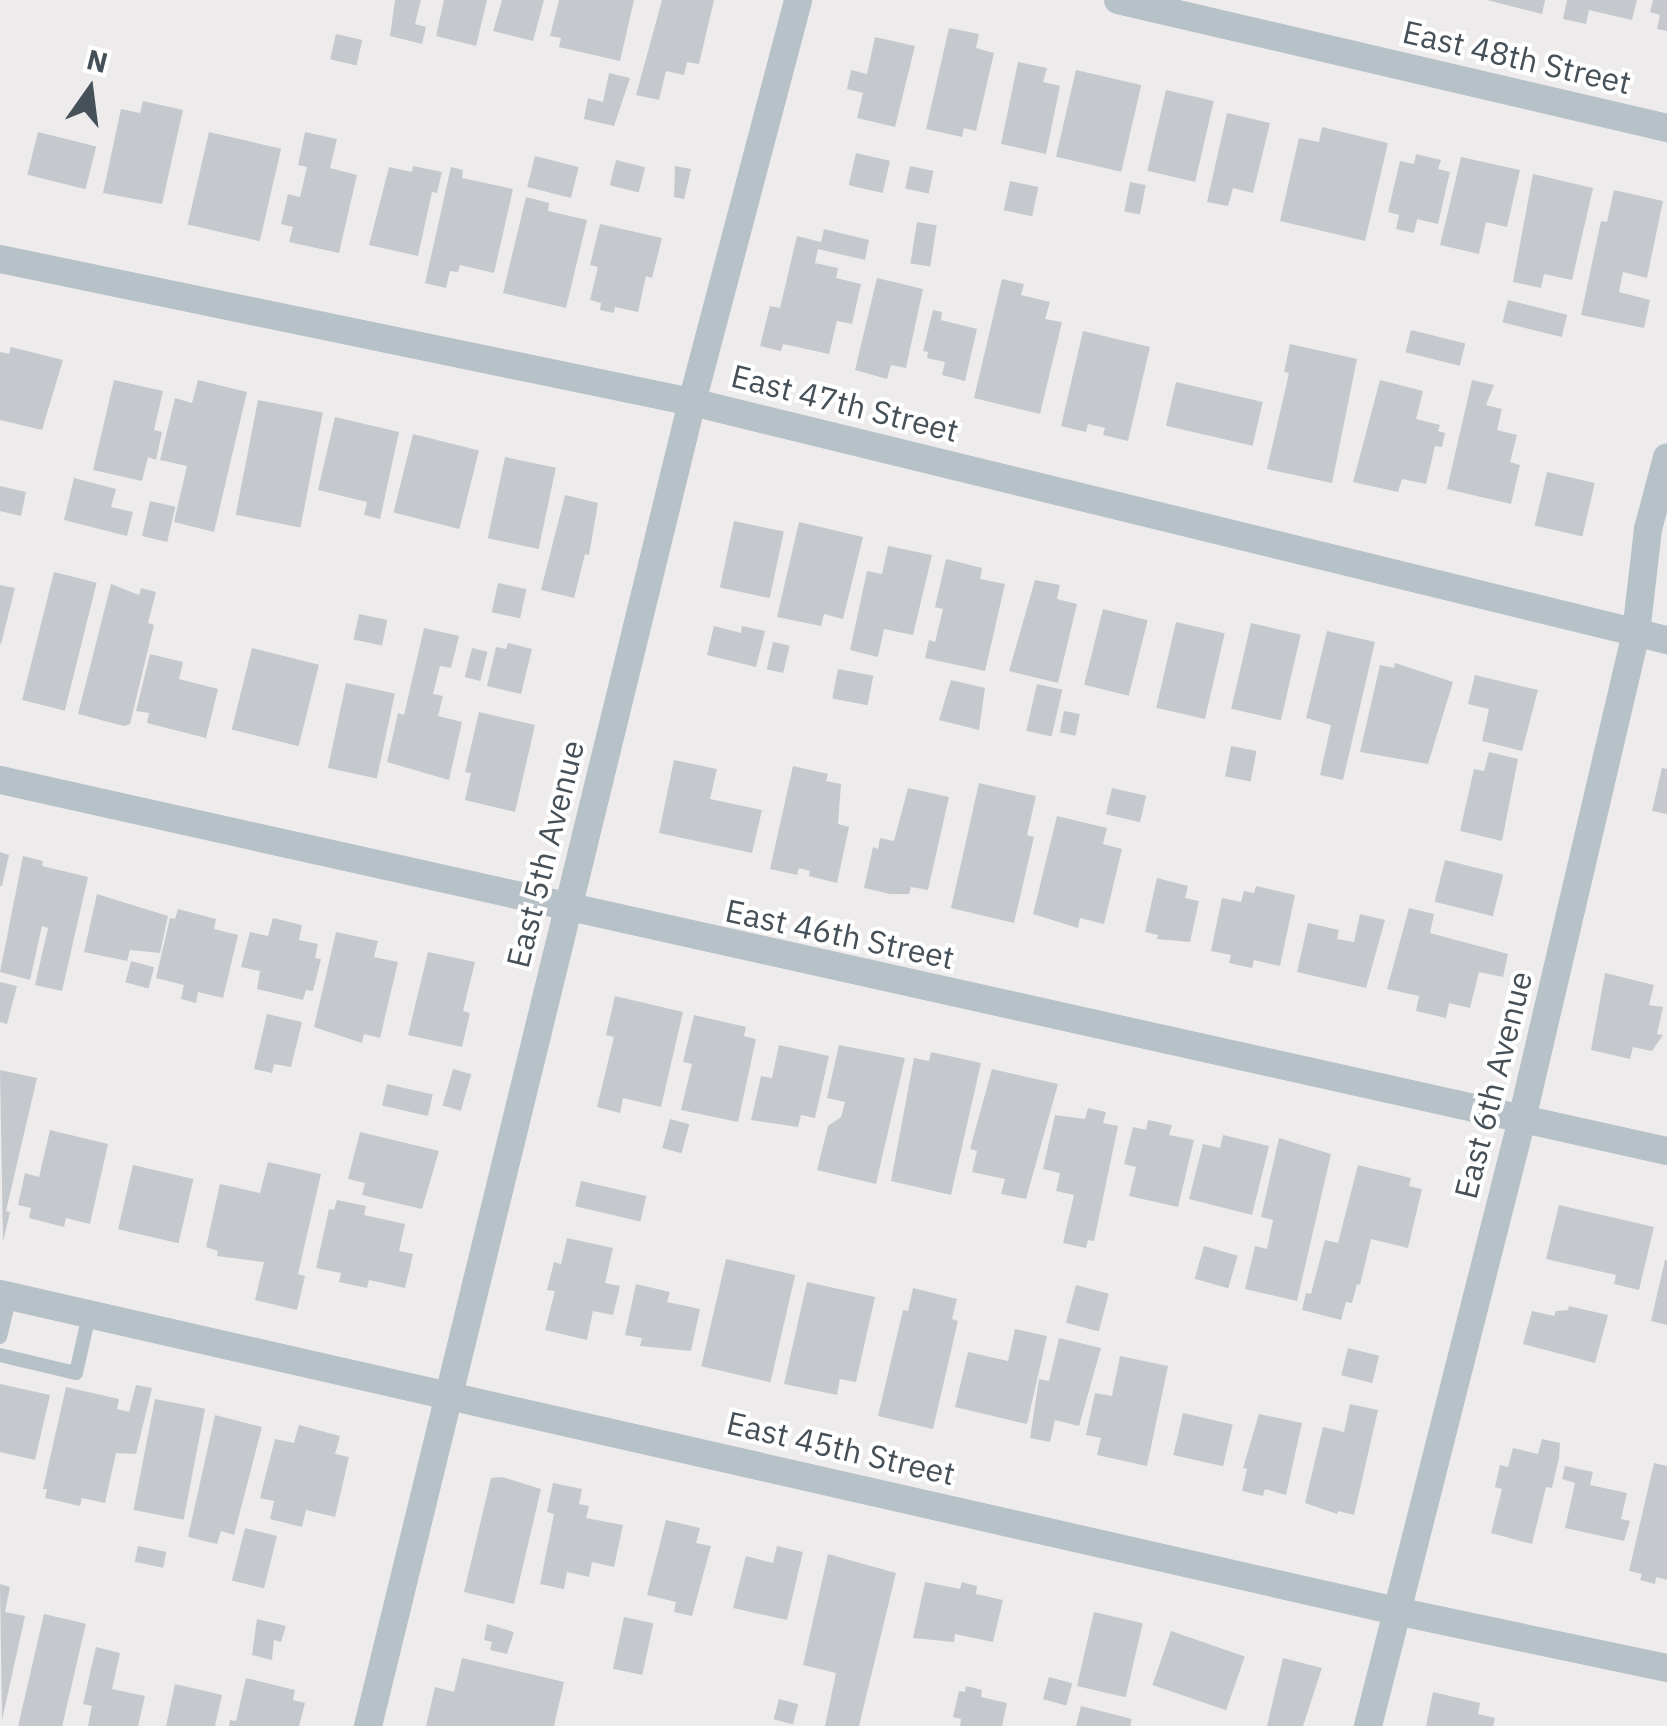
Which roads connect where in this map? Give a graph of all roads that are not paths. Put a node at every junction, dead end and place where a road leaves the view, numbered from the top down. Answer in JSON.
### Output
{"nodes":[{"id":1,"x":798,"y":0,"type":"edge"},
{"id":2,"x":1118,"y":0,"type":"edge"},
{"id":3,"x":1667,"y":128,"type":"edge"},
{"id":4,"x":0,"y":258,"type":"edge"},
{"id":5,"x":692,"y":402,"type":"junction"},
{"id":6,"x":1667,"y":457,"type":"edge"},
{"id":7,"x":1636,"y":633,"type":"junction"},
{"id":8,"x":1667,"y":640,"type":"edge"},
{"id":9,"x":0,"y":780,"type":"edge"},
{"id":10,"x":566,"y":910,"type":"junction"},
{"id":11,"x":1522,"y":1119,"type":"junction"},
{"id":12,"x":1667,"y":1151,"type":"edge"},
{"id":13,"x":5,"y":1295,"type":"edge"},
{"id":14,"x":90,"y":1314,"type":"junction"},
{"id":15,"x":0,"y":1337,"type":"edge"},
{"id":16,"x":0,"y":1356,"type":"edge"},
{"id":17,"x":452,"y":1396,"type":"junction"},
{"id":18,"x":1396,"y":1611,"type":"junction"},
{"id":19,"x":1667,"y":1668,"type":"edge"},
{"id":20,"x":368,"y":1726,"type":"edge"},
{"id":21,"x":1368,"y":1726,"type":"edge"}],
"edges":[{"from":1,"to":5,"type":"street","name":"East 5th Avenue"},
{"from":2,"to":3,"type":"street","name":"East 48th Street"},
{"from":4,"to":5,"type":"street","name":"East 47th Street"},
{"from":5,"to":7,"type":"street","name":"East 47th Street"},
{"from":5,"to":10,"type":"street","name":"East 5th Avenue"},
{"from":6,"to":7,"type":"street","name":"East 6th Avenue"},
{"from":7,"to":8,"type":"street","name":"East 47th Street"},
{"from":7,"to":11,"type":"street","name":"East 6th Avenue"},
{"from":9,"to":10,"type":"street","name":"East 46th Street"},
{"from":10,"to":11,"type":"street","name":"East 46th Street"},
{"from":10,"to":17,"type":"street","name":"East 5th Avenue"},
{"from":11,"to":12,"type":"street","name":"East 46th Street"},
{"from":11,"to":18,"type":"street","name":"East 6th Avenue"},
{"from":13,"to":14,"type":"street","name":"East 45th Street"},
{"from":13,"to":15,"type":"lane"},
{"from":14,"to":16,"type":"lane"},
{"from":14,"to":17,"type":"street","name":"East 45th Street"},
{"from":17,"to":18,"type":"street","name":"East 45th Street"},
{"from":17,"to":20,"type":"street","name":"East 5th Avenue"},
{"from":18,"to":19,"type":"street","name":"East 45th Street"},
{"from":18,"to":21,"type":"street","name":"East 6th Avenue"}]}
